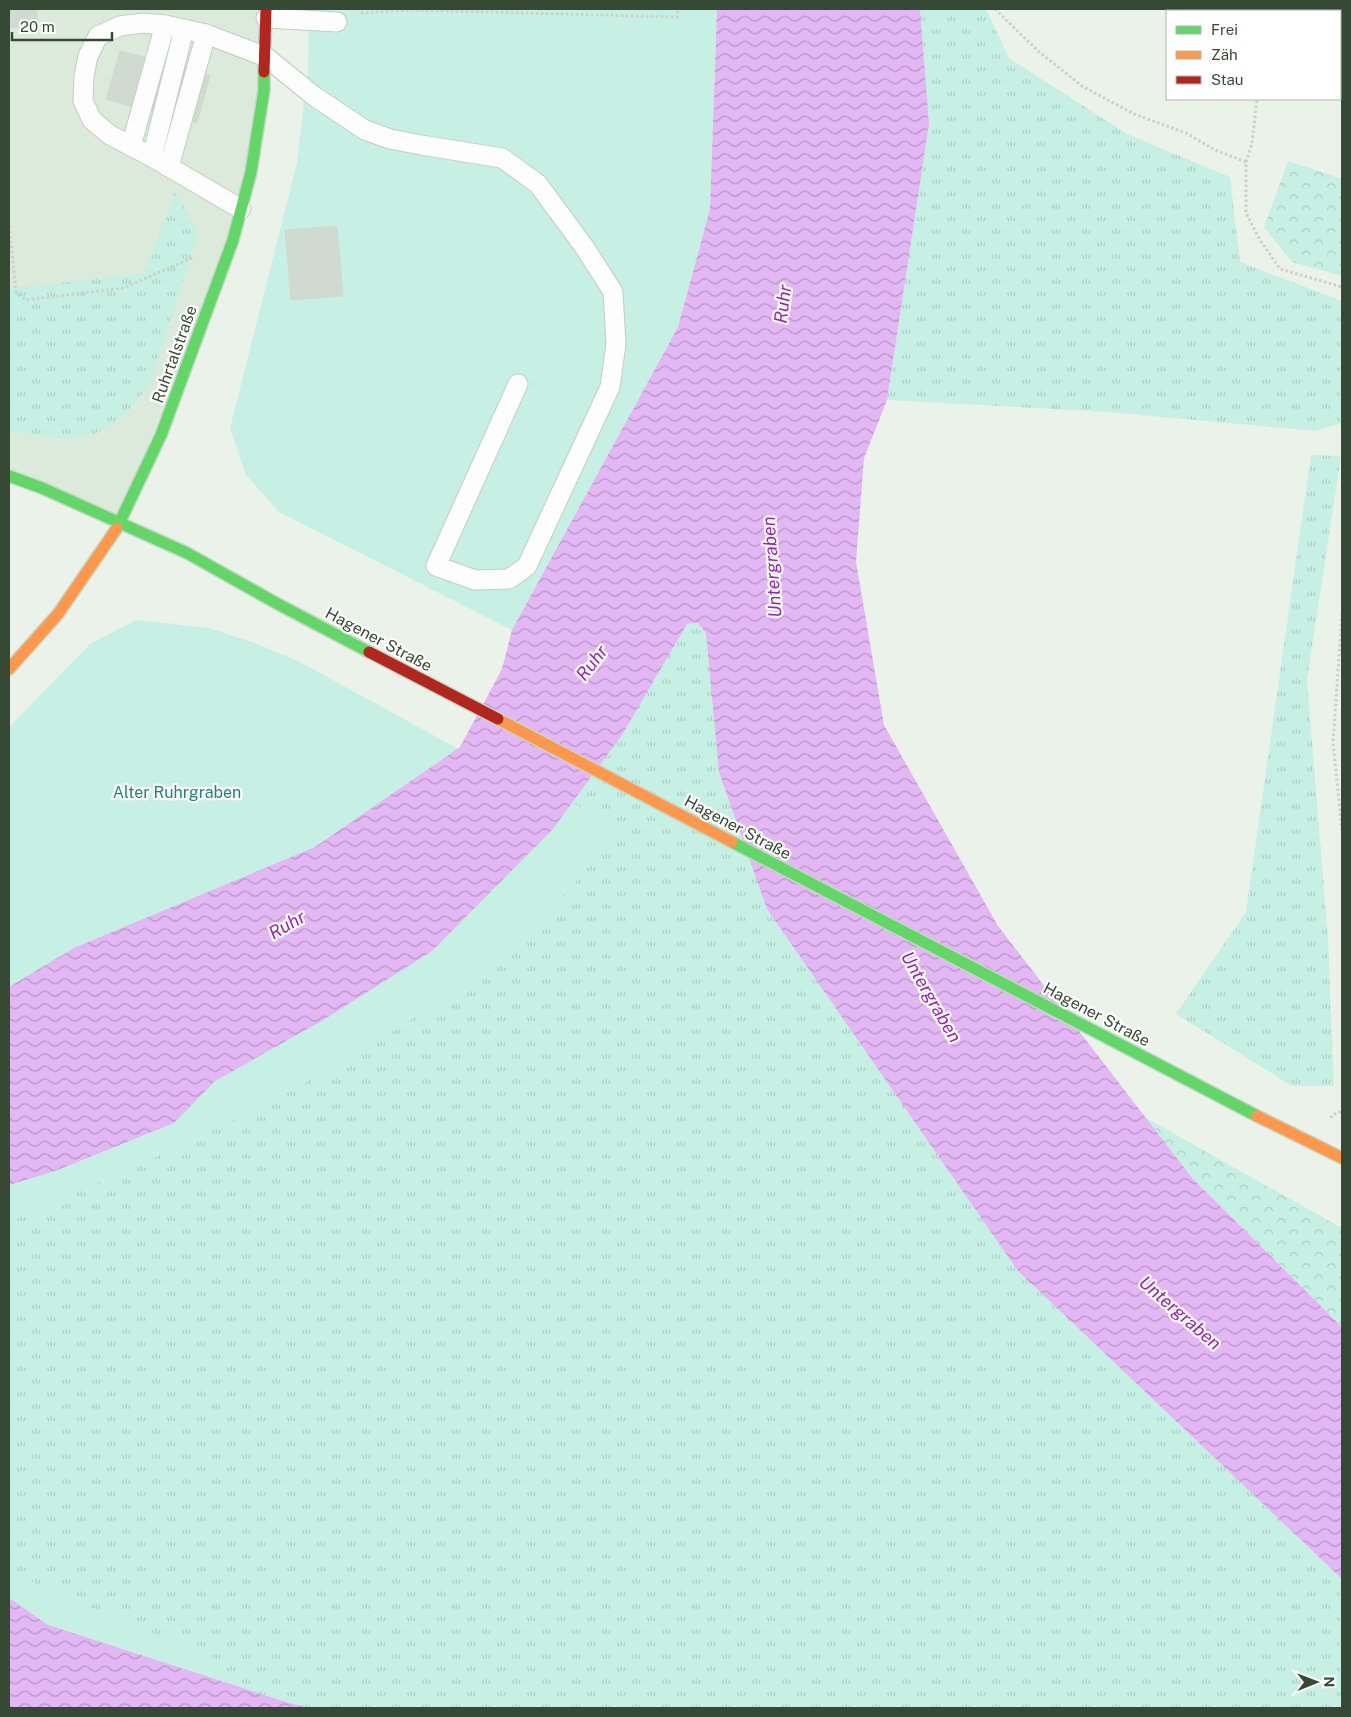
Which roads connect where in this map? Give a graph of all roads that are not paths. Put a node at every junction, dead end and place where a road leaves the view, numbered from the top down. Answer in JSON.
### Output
{"nodes":[{"id":1,"x":266,"y":13,"type":"edge"},
{"id":2,"x":337,"y":22,"type":"road end"},
{"id":3,"x":165,"y":25,"type":"junction"},
{"id":4,"x":184,"y":29,"type":"junction"},
{"id":5,"x":206,"y":34,"type":"junction"},
{"id":6,"x":266,"y":57,"type":"junction"},
{"id":7,"x":131,"y":146,"type":"junction"},
{"id":8,"x":152,"y":157,"type":"junction"},
{"id":9,"x":169,"y":167,"type":"junction"},
{"id":10,"x":241,"y":209,"type":"junction"},
{"id":11,"x":518,"y":384,"type":"dead end"},
{"id":12,"x":9,"y":476,"type":"edge"},
{"id":13,"x":120,"y":523,"type":"junction"},
{"id":14,"x":9,"y":669,"type":"edge"},
{"id":15,"x":1342,"y":1158,"type":"edge"}],
"edges":[{"from":1,"to":2,"type":"lane"},
{"from":1,"to":6,"type":"main road","name":"Ruhrtalstraße"},
{"from":3,"to":4,"type":"lane"},
{"from":3,"to":7,"type":"lane"},
{"from":3,"to":7,"type":"lane"},
{"from":4,"to":5,"type":"lane"},
{"from":4,"to":8,"type":"lane"},
{"from":5,"to":6,"type":"lane"},
{"from":5,"to":9,"type":"lane"},
{"from":6,"to":10,"type":"main road","name":"Ruhrtalstraße"},
{"from":6,"to":11,"type":"lane"},
{"from":7,"to":8,"type":"lane"},
{"from":8,"to":9,"type":"lane"},
{"from":9,"to":10,"type":"lane"},
{"from":10,"to":13,"type":"main road","name":"Ruhrtalstraße"},
{"from":12,"to":13,"type":"main road","name":"Hagener Straße"},
{"from":13,"to":14,"type":"main road","name":"Ruhrtalstraße"},
{"from":13,"to":15,"type":"main road","name":"Hagener Straße"}]}
